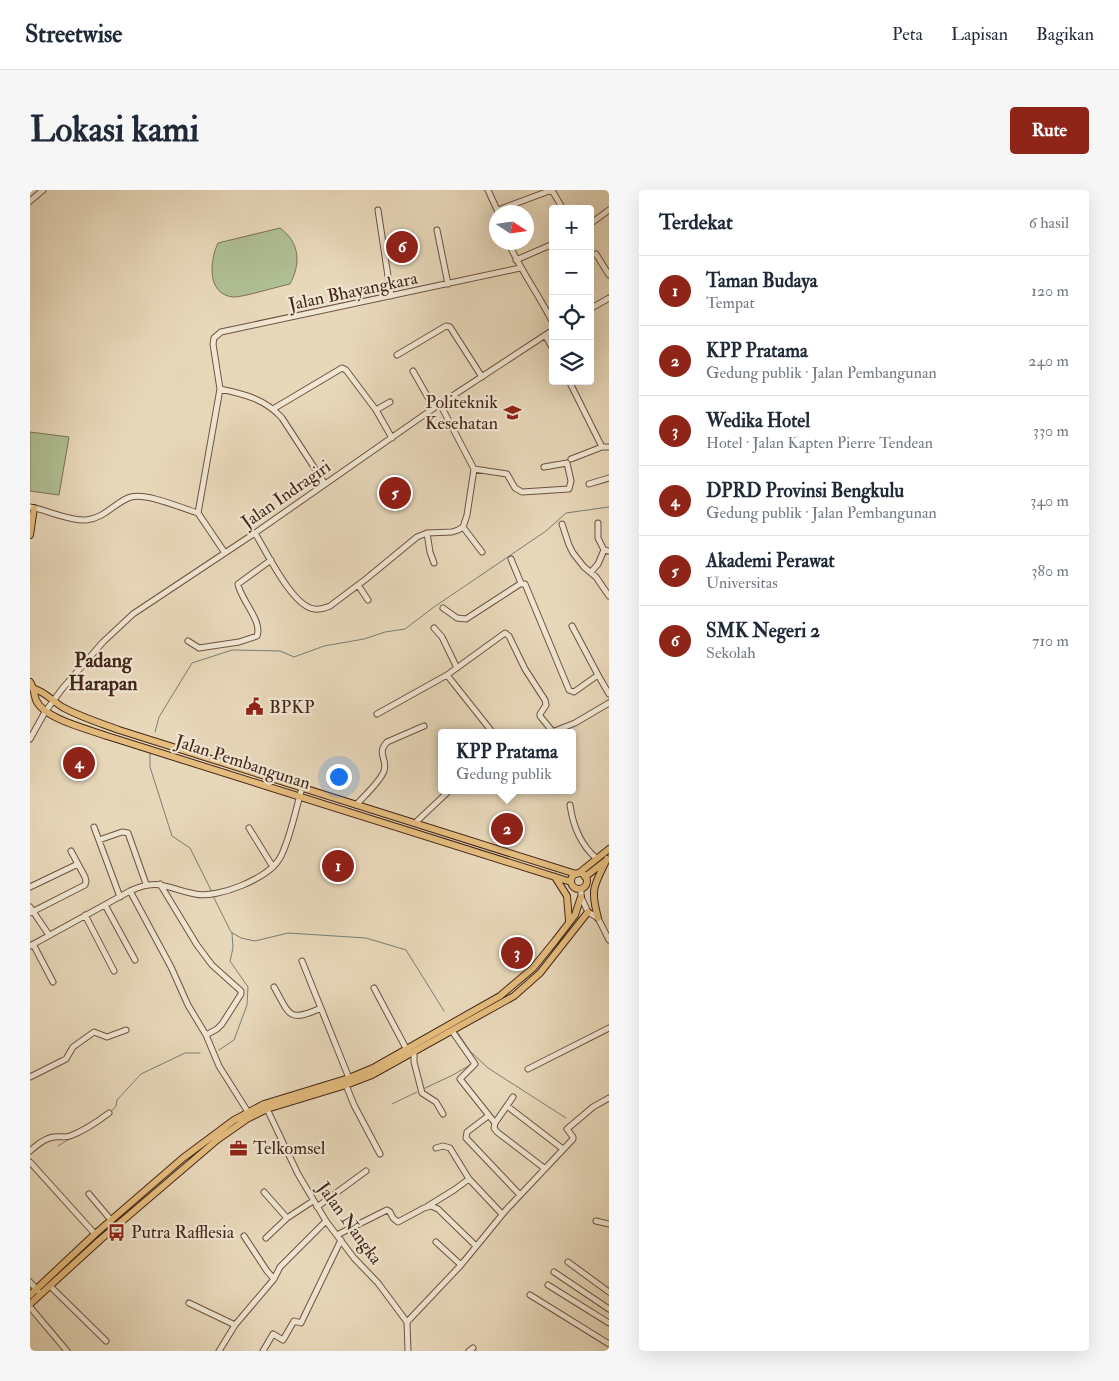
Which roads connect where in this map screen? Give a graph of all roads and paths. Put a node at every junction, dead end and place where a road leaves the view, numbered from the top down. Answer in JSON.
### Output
{"nodes":[{"id":1,"x":43,"y":190,"type":"edge"},
{"id":2,"x":488,"y":190,"type":"edge"},
{"id":3,"x":30,"y":201,"type":"edge"},
{"id":4,"x":495,"y":205,"type":"edge"},
{"id":5,"x":514,"y":205,"type":"edge"},
{"id":6,"x":561,"y":205,"type":"edge"},
{"id":7,"x":378,"y":210,"type":"dead end"},
{"id":8,"x":609,"y":210,"type":"edge"},
{"id":9,"x":594,"y":221,"type":"edge"},
{"id":10,"x":437,"y":230,"type":"dead end"},
{"id":11,"x":549,"y":246,"type":"edge"},
{"id":12,"x":512,"y":250,"type":"edge"},
{"id":13,"x":596,"y":254,"type":"dead end"},
{"id":14,"x":516,"y":260,"type":"junction"},
{"id":15,"x":520,"y":268,"type":"junction"},
{"id":16,"x":609,"y":275,"type":"edge"},
{"id":17,"x":448,"y":284,"type":"junction"},
{"id":18,"x":391,"y":296,"type":"junction"},
{"id":19,"x":609,"y":298,"type":"edge"},
{"id":20,"x":594,"y":307,"type":"edge"},
{"id":21,"x":549,"y":316,"type":"edge"},
{"id":22,"x":549,"y":333,"type":"edge"},
{"id":23,"x":546,"y":335,"type":"junction"},
{"id":24,"x":549,"y":341,"type":"edge"},
{"id":25,"x":397,"y":355,"type":"dead end"},
{"id":26,"x":413,"y":371,"type":"dead end"},
{"id":27,"x":482,"y":377,"type":"junction"},
{"id":28,"x":571,"y":385,"type":"edge"},
{"id":29,"x":220,"y":389,"type":"junction"},
{"id":30,"x":390,"y":402,"type":"dead end"},
{"id":31,"x":440,"y":404,"type":"junction"},
{"id":32,"x":434,"y":408,"type":"junction"},
{"id":33,"x":273,"y":409,"type":"junction"},
{"id":34,"x":376,"y":410,"type":"junction"},
{"id":35,"x":392,"y":438,"type":"junction"},
{"id":36,"x":602,"y":447,"type":"junction"},
{"id":37,"x":609,"y":447,"type":"edge"},
{"id":38,"x":571,"y":459,"type":"dead end"},
{"id":39,"x":544,"y":467,"type":"dead end"},
{"id":40,"x":474,"y":469,"type":"junction"},
{"id":41,"x":609,"y":478,"type":"edge"},
{"id":42,"x":325,"y":484,"type":"junction"},
{"id":43,"x":589,"y":484,"type":"dead end"},
{"id":44,"x":32,"y":508,"type":"edge"},
{"id":45,"x":198,"y":514,"type":"junction"},
{"id":46,"x":598,"y":523,"type":"dead end"},
{"id":47,"x":562,"y":524,"type":"dead end"},
{"id":48,"x":463,"y":526,"type":"junction"},
{"id":49,"x":255,"y":533,"type":"junction"},
{"id":50,"x":428,"y":533,"type":"junction"},
{"id":51,"x":30,"y":535,"type":"edge"},
{"id":52,"x":606,"y":551,"type":"edge"},
{"id":53,"x":482,"y":552,"type":"dead end"},
{"id":54,"x":225,"y":553,"type":"junction"},
{"id":55,"x":511,"y":559,"type":"dead end"},
{"id":56,"x":271,"y":560,"type":"junction"},
{"id":57,"x":434,"y":563,"type":"dead end"},
{"id":58,"x":591,"y":572,"type":"junction"},
{"id":59,"x":521,"y":583,"type":"junction"},
{"id":60,"x":358,"y":586,"type":"junction"},
{"id":61,"x":609,"y":596,"type":"edge"},
{"id":62,"x":368,"y":600,"type":"dead end"},
{"id":63,"x":443,"y":608,"type":"dead end"},
{"id":64,"x":572,"y":626,"type":"dead end"},
{"id":65,"x":434,"y":628,"type":"dead end"},
{"id":66,"x":188,"y":641,"type":"dead end"},
{"id":67,"x":457,"y":668,"type":"junction"},
{"id":68,"x":447,"y":675,"type":"junction"},
{"id":69,"x":598,"y":675,"type":"junction"},
{"id":70,"x":30,"y":682,"type":"edge"},
{"id":71,"x":35,"y":689,"type":"junction"},
{"id":72,"x":609,"y":694,"type":"edge"},
{"id":73,"x":53,"y":700,"type":"junction"},
{"id":74,"x":609,"y":703,"type":"edge"},
{"id":75,"x":45,"y":712,"type":"junction"},
{"id":76,"x":377,"y":714,"type":"dead end"},
{"id":77,"x":424,"y":726,"type":"dead end"},
{"id":78,"x":490,"y":729,"type":"edge"},
{"id":79,"x":550,"y":729,"type":"edge"},
{"id":80,"x":560,"y":729,"type":"edge"},
{"id":81,"x":30,"y":738,"type":"edge"},
{"id":82,"x":188,"y":752,"type":"junction"},
{"id":83,"x":186,"y":760,"type":"junction"},
{"id":84,"x":302,"y":788,"type":"junction"},
{"id":85,"x":446,"y":794,"type":"edge"},
{"id":86,"x":300,"y":796,"type":"junction"},
{"id":87,"x":356,"y":805,"type":"junction"},
{"id":88,"x":570,"y":805,"type":"dead end"},
{"id":89,"x":415,"y":823,"type":"junction"},
{"id":90,"x":94,"y":827,"type":"dead end"},
{"id":91,"x":249,"y":828,"type":"dead end"},
{"id":92,"x":409,"y":831,"type":"junction"},
{"id":93,"x":99,"y":840,"type":"junction"},
{"id":94,"x":609,"y":848,"type":"edge"},
{"id":95,"x":72,"y":851,"type":"dead end"},
{"id":96,"x":596,"y":858,"type":"junction"},
{"id":97,"x":608,"y":858,"type":"edge"},
{"id":98,"x":78,"y":864,"type":"junction"},
{"id":99,"x":273,"y":867,"type":"junction"},
{"id":100,"x":580,"y":875,"type":"junction"},
{"id":101,"x":556,"y":877,"type":"junction"},
{"id":102,"x":571,"y":882,"type":"junction"},
{"id":103,"x":146,"y":884,"type":"junction"},
{"id":104,"x":160,"y":884,"type":"junction"},
{"id":105,"x":30,"y":887,"type":"edge"},
{"id":106,"x":581,"y":889,"type":"junction"},
{"id":107,"x":130,"y":891,"type":"junction"},
{"id":108,"x":120,"y":897,"type":"junction"},
{"id":109,"x":581,"y":897,"type":"junction"},
{"id":110,"x":105,"y":905,"type":"junction"},
{"id":111,"x":31,"y":911,"type":"edge"},
{"id":112,"x":588,"y":912,"type":"junction"},
{"id":113,"x":85,"y":915,"type":"junction"},
{"id":114,"x":598,"y":918,"type":"junction"},
{"id":115,"x":570,"y":921,"type":"junction"},
{"id":116,"x":48,"y":935,"type":"junction"},
{"id":117,"x":609,"y":940,"type":"edge"},
{"id":118,"x":31,"y":945,"type":"edge"},
{"id":119,"x":135,"y":960,"type":"dead end"},
{"id":120,"x":302,"y":961,"type":"dead end"},
{"id":121,"x":114,"y":971,"type":"dead end"},
{"id":122,"x":53,"y":982,"type":"dead end"},
{"id":123,"x":274,"y":987,"type":"dead end"},
{"id":124,"x":374,"y":988,"type":"dead end"},
{"id":125,"x":321,"y":1008,"type":"junction"},
{"id":126,"x":609,"y":1028,"type":"edge"},
{"id":127,"x":126,"y":1030,"type":"dead end"},
{"id":128,"x":452,"y":1031,"type":"junction"},
{"id":129,"x":206,"y":1035,"type":"junction"},
{"id":130,"x":410,"y":1052,"type":"junction"},
{"id":131,"x":528,"y":1069,"type":"dead end"},
{"id":132,"x":30,"y":1077,"type":"edge"},
{"id":133,"x":349,"y":1078,"type":"junction"},
{"id":134,"x":346,"y":1085,"type":"junction"},
{"id":135,"x":513,"y":1097,"type":"dead end"},
{"id":136,"x":609,"y":1098,"type":"edge"},
{"id":137,"x":507,"y":1106,"type":"junction"},
{"id":138,"x":267,"y":1109,"type":"junction"},
{"id":139,"x":248,"y":1112,"type":"junction"},
{"id":140,"x":109,"y":1114,"type":"dead end"},
{"id":141,"x":443,"y":1114,"type":"dead end"},
{"id":142,"x":488,"y":1116,"type":"junction"},
{"id":143,"x":495,"y":1123,"type":"junction"},
{"id":144,"x":436,"y":1148,"type":"dead end"},
{"id":145,"x":563,"y":1149,"type":"junction"},
{"id":146,"x":30,"y":1151,"type":"edge"},
{"id":147,"x":380,"y":1154,"type":"dead end"},
{"id":148,"x":30,"y":1162,"type":"edge"},
{"id":149,"x":544,"y":1168,"type":"junction"},
{"id":150,"x":366,"y":1170,"type":"dead end"},
{"id":151,"x":470,"y":1179,"type":"junction"},
{"id":152,"x":150,"y":1186,"type":"junction"},
{"id":153,"x":264,"y":1192,"type":"dead end"},
{"id":154,"x":156,"y":1193,"type":"junction"},
{"id":155,"x":89,"y":1194,"type":"dead end"},
{"id":156,"x":520,"y":1195,"type":"junction"},
{"id":157,"x":313,"y":1200,"type":"junction"},
{"id":158,"x":428,"y":1206,"type":"junction"},
{"id":159,"x":317,"y":1207,"type":"junction"},
{"id":160,"x":502,"y":1214,"type":"junction"},
{"id":161,"x":287,"y":1218,"type":"junction"},
{"id":162,"x":111,"y":1220,"type":"junction"},
{"id":163,"x":326,"y":1221,"type":"junction"},
{"id":164,"x":596,"y":1222,"type":"dead end"},
{"id":165,"x":609,"y":1224,"type":"edge"},
{"id":166,"x":337,"y":1235,"type":"junction"},
{"id":167,"x":244,"y":1236,"type":"dead end"},
{"id":168,"x":98,"y":1237,"type":"junction"},
{"id":169,"x":266,"y":1238,"type":"dead end"},
{"id":170,"x":341,"y":1240,"type":"junction"},
{"id":171,"x":436,"y":1242,"type":"dead end"},
{"id":172,"x":476,"y":1246,"type":"junction"},
{"id":173,"x":568,"y":1262,"type":"dead end"},
{"id":174,"x":461,"y":1265,"type":"junction"},
{"id":175,"x":554,"y":1272,"type":"dead end"},
{"id":176,"x":274,"y":1279,"type":"junction"},
{"id":177,"x":30,"y":1282,"type":"edge"},
{"id":178,"x":548,"y":1285,"type":"dead end"},
{"id":179,"x":50,"y":1286,"type":"junction"},
{"id":180,"x":38,"y":1292,"type":"junction"},
{"id":181,"x":609,"y":1292,"type":"edge"},
{"id":182,"x":30,"y":1295,"type":"edge"},
{"id":183,"x":530,"y":1296,"type":"dead end"},
{"id":184,"x":189,"y":1303,"type":"dead end"},
{"id":185,"x":30,"y":1306,"type":"edge"},
{"id":186,"x":609,"y":1309,"type":"edge"},
{"id":187,"x":406,"y":1322,"type":"junction"},
{"id":188,"x":609,"y":1323,"type":"edge"},
{"id":189,"x":235,"y":1325,"type":"junction"},
{"id":190,"x":106,"y":1342,"type":"dead end"},
{"id":191,"x":609,"y":1344,"type":"edge"},
{"id":192,"x":67,"y":1351,"type":"edge"},
{"id":193,"x":219,"y":1351,"type":"edge"},
{"id":194,"x":263,"y":1351,"type":"edge"},
{"id":195,"x":408,"y":1351,"type":"edge"}],
"edges":[{"from":1,"to":3,"type":"street"},
{"from":2,"to":4,"type":"street"},
{"from":5,"to":6,"type":"street"},
{"from":7,"to":18,"type":"street"},
{"from":8,"to":9,"type":"street"},
{"from":10,"to":17,"type":"street"},
{"from":11,"to":14,"type":"street"},
{"from":12,"to":14,"type":"street"},
{"from":13,"to":16,"type":"street"},
{"from":14,"to":15,"type":"street"},
{"from":15,"to":17,"type":"street","name":"Jalan Bhayangkara"},
{"from":15,"to":21,"type":"street"},
{"from":17,"to":18,"type":"street","name":"Jalan Bhayangkara"},
{"from":18,"to":29,"type":"street","name":"Jalan Bhayangkara"},
{"from":19,"to":20,"type":"street"},
{"from":22,"to":23,"type":"street","name":"Jalan Indragiri"},
{"from":23,"to":24,"type":"street"},
{"from":23,"to":27,"type":"street","name":"Jalan Indragiri"},
{"from":25,"to":27,"type":"street"},
{"from":26,"to":32,"type":"street"},
{"from":27,"to":31,"type":"street","name":"Jalan Indragiri"},
{"from":28,"to":36,"type":"street"},
{"from":29,"to":33,"type":"street"},
{"from":29,"to":45,"type":"street"},
{"from":30,"to":34,"type":"street"},
{"from":31,"to":32,"type":"street","name":"Jalan Indragiri"},
{"from":31,"to":40,"type":"street"},
{"from":32,"to":35,"type":"street","name":"Jalan Indragiri"},
{"from":33,"to":34,"type":"street"},
{"from":33,"to":42,"type":"street"},
{"from":34,"to":35,"type":"street"},
{"from":35,"to":42,"type":"street","name":"Jalan Indragiri"},
{"from":36,"to":37,"type":"street"},
{"from":36,"to":38,"type":"street"},
{"from":39,"to":40,"type":"street"},
{"from":40,"to":48,"type":"street"},
{"from":41,"to":43,"type":"street"},
{"from":42,"to":49,"type":"street","name":"Jalan Indragiri"},
{"from":44,"to":45,"type":"street"},
{"from":44,"to":51,"type":"main road"},
{"from":45,"to":54,"type":"street"},
{"from":46,"to":52,"type":"street"},
{"from":47,"to":58,"type":"street"},
{"from":48,"to":50,"type":"street"},
{"from":48,"to":53,"type":"street"},
{"from":49,"to":54,"type":"street","name":"Jalan Indragiri"},
{"from":49,"to":56,"type":"street"},
{"from":50,"to":57,"type":"street"},
{"from":50,"to":60,"type":"street"},
{"from":52,"to":58,"type":"street"},
{"from":54,"to":73,"type":"street","name":"Jalan Indragiri"},
{"from":55,"to":59,"type":"street"},
{"from":56,"to":60,"type":"street"},
{"from":56,"to":66,"type":"street"},
{"from":58,"to":61,"type":"street"},
{"from":59,"to":63,"type":"street"},
{"from":59,"to":69,"type":"street"},
{"from":60,"to":62,"type":"street"},
{"from":64,"to":69,"type":"street"},
{"from":65,"to":67,"type":"street"},
{"from":67,"to":68,"type":"street"},
{"from":67,"to":79,"type":"street"},
{"from":68,"to":76,"type":"street"},
{"from":68,"to":78,"type":"street"},
{"from":69,"to":72,"type":"street"},
{"from":70,"to":71,"type":"main road","name":"Jalan Pembangunan"},
{"from":71,"to":73,"type":"main road","name":"Jalan Pembangunan"},
{"from":71,"to":75,"type":"main road","name":"Jalan Pembangunan"},
{"from":73,"to":75,"type":"street","name":"Jalan Indragiri"},
{"from":73,"to":82,"type":"main road","name":"Jalan Pembangunan"},
{"from":74,"to":80,"type":"street"},
{"from":75,"to":81,"type":"street","name":"Jalan Indragiri"},
{"from":75,"to":83,"type":"main road","name":"Jalan Pembangunan"},
{"from":77,"to":87,"type":"street"},
{"from":82,"to":83,"type":"main road"},
{"from":82,"to":84,"type":"main road","name":"Jalan Pembangunan"},
{"from":83,"to":86,"type":"main road","name":"Jalan Pembangunan"},
{"from":84,"to":86,"type":"street"},
{"from":84,"to":87,"type":"main road","name":"Jalan Pembangunan"},
{"from":85,"to":89,"type":"street"},
{"from":86,"to":92,"type":"main road","name":"Jalan Pembangunan"},
{"from":86,"to":99,"type":"street"},
{"from":87,"to":89,"type":"main road","name":"Jalan Pembangunan"},
{"from":88,"to":96,"type":"street"},
{"from":89,"to":92,"type":"main road"},
{"from":89,"to":100,"type":"main road","name":"Jalan Pembangunan"},
{"from":90,"to":93,"type":"street"},
{"from":91,"to":99,"type":"street"},
{"from":92,"to":101,"type":"main road","name":"Jalan Pembangunan"},
{"from":93,"to":103,"type":"street"},
{"from":93,"to":108,"type":"street"},
{"from":94,"to":96,"type":"main road"},
{"from":95,"to":98,"type":"street"},
{"from":96,"to":100,"type":"main road"},
{"from":97,"to":100,"type":"main road"},
{"from":97,"to":114,"type":"main road"},
{"from":98,"to":105,"type":"street"},
{"from":98,"to":111,"type":"street"},
{"from":99,"to":104,"type":"street"},
{"from":100,"to":102,"type":"main road"},
{"from":100,"to":106,"type":"main road"},
{"from":101,"to":102,"type":"main road","name":"Jalan Pembangunan"},
{"from":101,"to":115,"type":"main road"},
{"from":102,"to":106,"type":"main road"},
{"from":103,"to":104,"type":"street"},
{"from":103,"to":107,"type":"street"},
{"from":104,"to":129,"type":"street"},
{"from":106,"to":109,"type":"street"},
{"from":107,"to":108,"type":"street"},
{"from":107,"to":129,"type":"street"},
{"from":108,"to":110,"type":"street"},
{"from":109,"to":112,"type":"street"},
{"from":109,"to":115,"type":"main road"},
{"from":110,"to":113,"type":"street"},
{"from":110,"to":119,"type":"street"},
{"from":111,"to":116,"type":"street"},
{"from":112,"to":114,"type":"street"},
{"from":112,"to":128,"type":"main road"},
{"from":113,"to":116,"type":"street"},
{"from":113,"to":121,"type":"street"},
{"from":114,"to":117,"type":"street"},
{"from":115,"to":130,"type":"main road"},
{"from":116,"to":118,"type":"street"},
{"from":118,"to":122,"type":"street"},
{"from":120,"to":125,"type":"street"},
{"from":123,"to":125,"type":"street"},
{"from":124,"to":130,"type":"street"},
{"from":125,"to":133,"type":"street"},
{"from":126,"to":131,"type":"street"},
{"from":127,"to":132,"type":"street"},
{"from":128,"to":130,"type":"main road"},
{"from":128,"to":142,"type":"street"},
{"from":129,"to":139,"type":"street"},
{"from":130,"to":133,"type":"main road"},
{"from":130,"to":134,"type":"main road"},
{"from":130,"to":141,"type":"street"},
{"from":133,"to":139,"type":"main road"},
{"from":134,"to":138,"type":"main road"},
{"from":134,"to":147,"type":"street"},
{"from":135,"to":137,"type":"street"},
{"from":136,"to":145,"type":"street"},
{"from":137,"to":143,"type":"street"},
{"from":137,"to":145,"type":"street"},
{"from":138,"to":154,"type":"main road"},
{"from":138,"to":157,"type":"street","name":"Jalan Nangka"},
{"from":139,"to":152,"type":"main road"},
{"from":140,"to":146,"type":"street"},
{"from":142,"to":143,"type":"street"},
{"from":142,"to":156,"type":"street"},
{"from":143,"to":149,"type":"street"},
{"from":144,"to":151,"type":"street"},
{"from":145,"to":149,"type":"street"},
{"from":148,"to":168,"type":"street"},
{"from":149,"to":156,"type":"street"},
{"from":150,"to":159,"type":"street"},
{"from":151,"to":158,"type":"street"},
{"from":151,"to":160,"type":"street"},
{"from":152,"to":154,"type":"main road"},
{"from":152,"to":162,"type":"main road"},
{"from":153,"to":161,"type":"street"},
{"from":154,"to":168,"type":"main road"},
{"from":155,"to":162,"type":"street"},
{"from":156,"to":160,"type":"street"},
{"from":157,"to":159,"type":"street","name":"Jalan Nangka"},
{"from":157,"to":161,"type":"street"},
{"from":158,"to":166,"type":"street"},
{"from":158,"to":172,"type":"street"},
{"from":159,"to":163,"type":"street","name":"Jalan Nangka"},
{"from":160,"to":172,"type":"street"},
{"from":161,"to":169,"type":"street"},
{"from":162,"to":168,"type":"main road"},
{"from":163,"to":166,"type":"street","name":"Jalan Nangka"},
{"from":163,"to":176,"type":"street"},
{"from":164,"to":165,"type":"street"},
{"from":166,"to":170,"type":"street","name":"Jalan Nangka"},
{"from":167,"to":176,"type":"street"},
{"from":168,"to":179,"type":"main road"},
{"from":168,"to":180,"type":"main road"},
{"from":170,"to":187,"type":"street","name":"Jalan Nangka"},
{"from":170,"to":194,"type":"street"},
{"from":171,"to":174,"type":"street"},
{"from":172,"to":174,"type":"street"},
{"from":173,"to":181,"type":"street"},
{"from":174,"to":187,"type":"street"},
{"from":175,"to":186,"type":"street"},
{"from":176,"to":189,"type":"street"},
{"from":177,"to":180,"type":"street"},
{"from":178,"to":188,"type":"street"},
{"from":179,"to":180,"type":"main road"},
{"from":179,"to":190,"type":"street"},
{"from":180,"to":182,"type":"main road"},
{"from":180,"to":185,"type":"main road"},
{"from":183,"to":191,"type":"street"},
{"from":184,"to":189,"type":"street"},
{"from":185,"to":192,"type":"street"},
{"from":187,"to":195,"type":"street"},
{"from":189,"to":193,"type":"street"}]}
